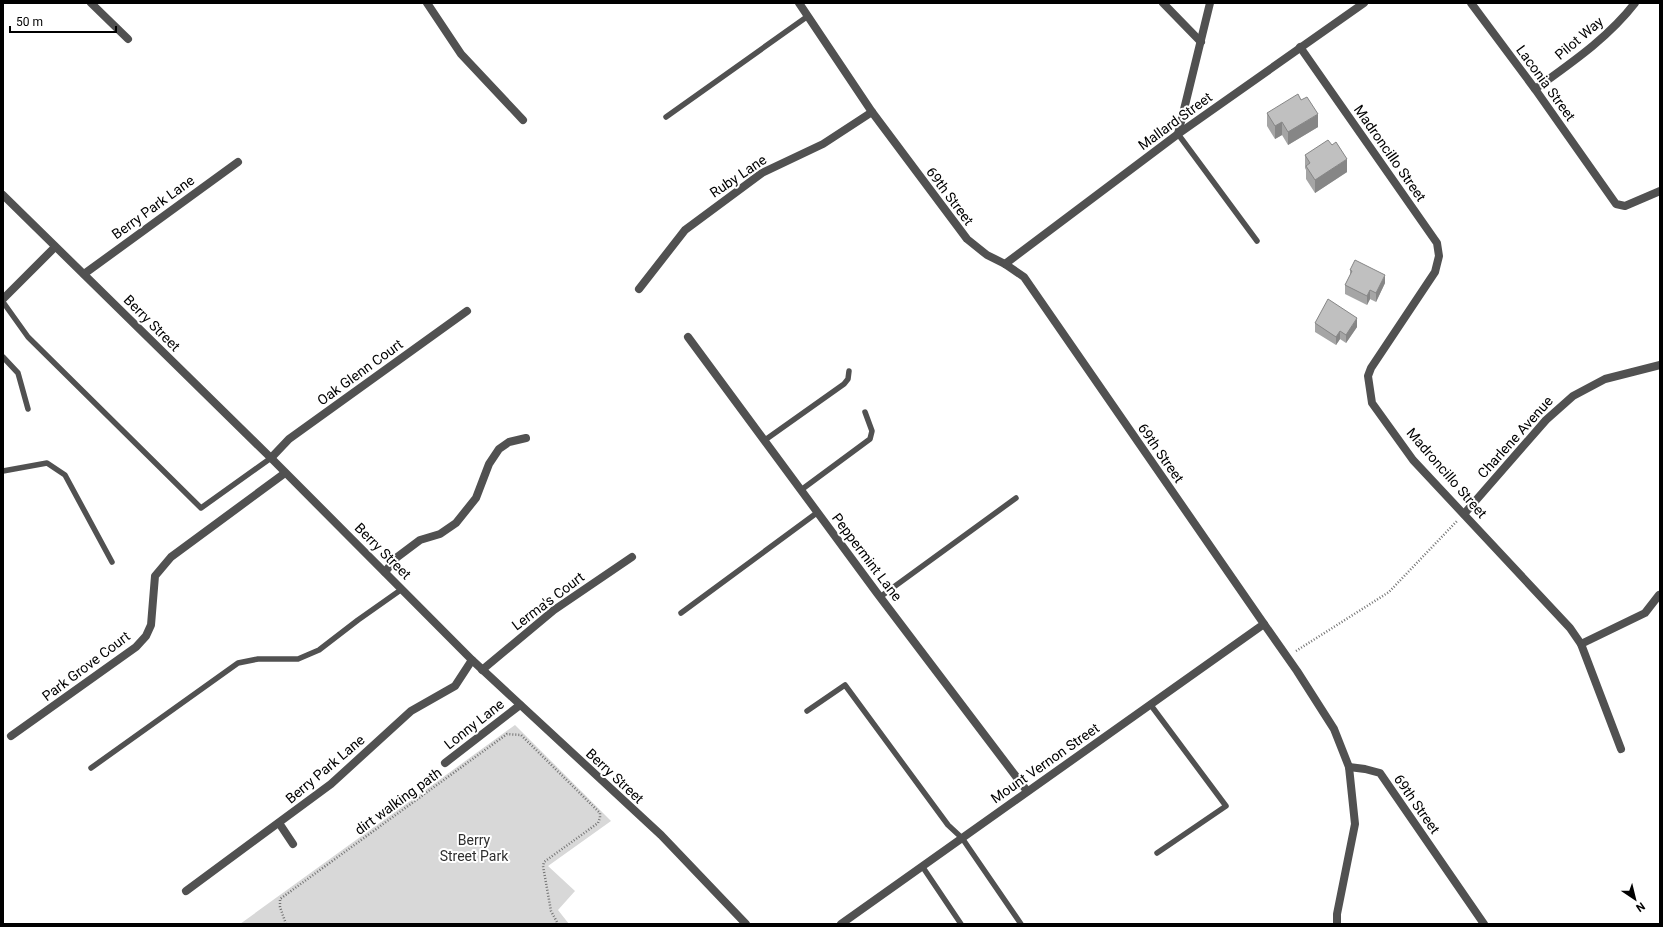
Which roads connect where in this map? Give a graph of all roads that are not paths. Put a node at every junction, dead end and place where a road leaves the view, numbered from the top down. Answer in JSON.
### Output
{"nodes":[{"id":1,"x":92,"y":3,"type":"edge"},
{"id":2,"x":427,"y":3,"type":"edge"},
{"id":3,"x":799,"y":3,"type":"edge"},
{"id":4,"x":1163,"y":3,"type":"edge"},
{"id":5,"x":1210,"y":3,"type":"edge"},
{"id":6,"x":1364,"y":3,"type":"edge"},
{"id":7,"x":1471,"y":3,"type":"edge"},
{"id":8,"x":1635,"y":3,"type":"edge"},
{"id":9,"x":808,"y":16,"type":"junction"},
{"id":10,"x":128,"y":39,"type":"dead end"},
{"id":11,"x":1201,"y":42,"type":"junction"},
{"id":12,"x":1300,"y":47,"type":"junction"},
{"id":13,"x":1535,"y":89,"type":"junction"},
{"id":14,"x":872,"y":112,"type":"junction"},
{"id":15,"x":666,"y":117,"type":"dead end"},
{"id":16,"x":523,"y":120,"type":"dead end"},
{"id":17,"x":1178,"y":134,"type":"junction"},
{"id":18,"x":238,"y":162,"type":"dead end"},
{"id":19,"x":1660,"y":191,"type":"edge"},
{"id":20,"x":3,"y":195,"type":"edge"},
{"id":21,"x":1257,"y":241,"type":"dead end"},
{"id":22,"x":55,"y":247,"type":"junction"},
{"id":23,"x":1005,"y":264,"type":"junction"},
{"id":24,"x":84,"y":274,"type":"junction"},
{"id":25,"x":639,"y":289,"type":"dead end"},
{"id":26,"x":3,"y":299,"type":"edge"},
{"id":27,"x":3,"y":302,"type":"edge"},
{"id":28,"x":467,"y":311,"type":"dead end"},
{"id":29,"x":688,"y":337,"type":"dead end"},
{"id":30,"x":3,"y":357,"type":"edge"},
{"id":31,"x":1660,"y":365,"type":"edge"},
{"id":32,"x":849,"y":371,"type":"dead end"},
{"id":33,"x":28,"y":409,"type":"dead end"},
{"id":34,"x":865,"y":412,"type":"dead end"},
{"id":35,"x":526,"y":438,"type":"dead end"},
{"id":36,"x":765,"y":440,"type":"junction"},
{"id":37,"x":271,"y":458,"type":"junction"},
{"id":38,"x":3,"y":471,"type":"edge"},
{"id":39,"x":285,"y":474,"type":"junction"},
{"id":40,"x":801,"y":490,"type":"junction"},
{"id":41,"x":1016,"y":498,"type":"dead end"},
{"id":42,"x":818,"y":512,"type":"junction"},
{"id":43,"x":1464,"y":514,"type":"junction"},
{"id":44,"x":632,"y":558,"type":"dead end"},
{"id":45,"x":112,"y":562,"type":"dead end"},
{"id":46,"x":385,"y":572,"type":"junction"},
{"id":47,"x":402,"y":589,"type":"junction"},
{"id":48,"x":1659,"y":595,"type":"dead end"},
{"id":49,"x":880,"y":597,"type":"junction"},
{"id":50,"x":681,"y":613,"type":"dead end"},
{"id":51,"x":1264,"y":624,"type":"junction"},
{"id":52,"x":1581,"y":644,"type":"junction"},
{"id":53,"x":472,"y":660,"type":"junction"},
{"id":54,"x":482,"y":670,"type":"junction"},
{"id":55,"x":1150,"y":704,"type":"junction"},
{"id":56,"x":520,"y":706,"type":"junction"},
{"id":57,"x":807,"y":711,"type":"dead end"},
{"id":58,"x":11,"y":736,"type":"dead end"},
{"id":59,"x":1621,"y":749,"type":"dead end"},
{"id":60,"x":445,"y":763,"type":"dead end"},
{"id":61,"x":1349,"y":767,"type":"junction"},
{"id":62,"x":91,"y":768,"type":"dead end"},
{"id":63,"x":1027,"y":791,"type":"junction"},
{"id":64,"x":279,"y":823,"type":"junction"},
{"id":65,"x":962,"y":838,"type":"junction"},
{"id":66,"x":293,"y":844,"type":"dead end"},
{"id":67,"x":1157,"y":853,"type":"dead end"},
{"id":68,"x":922,"y":866,"type":"junction"},
{"id":69,"x":186,"y":891,"type":"dead end"},
{"id":70,"x":746,"y":924,"type":"edge"},
{"id":71,"x":841,"y":924,"type":"edge"},
{"id":72,"x":961,"y":924,"type":"edge"},
{"id":73,"x":1021,"y":924,"type":"edge"},
{"id":74,"x":1337,"y":924,"type":"edge"},
{"id":75,"x":1484,"y":924,"type":"edge"}],
"edges":[{"from":1,"to":10,"type":"street"},
{"from":2,"to":16,"type":"street"},
{"from":3,"to":9,"type":"street","name":"69th Street"},
{"from":4,"to":11,"type":"street"},
{"from":5,"to":11,"type":"street"},
{"from":6,"to":12,"type":"street","name":"Mallard Street"},
{"from":7,"to":13,"type":"street","name":"Laconia Street"},
{"from":8,"to":13,"type":"street","name":"Pilot Way"},
{"from":9,"to":14,"type":"street","name":"69th Street"},
{"from":9,"to":15,"type":"lane"},
{"from":11,"to":17,"type":"street"},
{"from":12,"to":17,"type":"street","name":"Mallard Street"},
{"from":12,"to":43,"type":"street","name":"Madroncillo Street"},
{"from":13,"to":19,"type":"street","name":"Laconia Street"},
{"from":14,"to":23,"type":"street","name":"69th Street"},
{"from":14,"to":25,"type":"street","name":"Ruby Lane"},
{"from":17,"to":21,"type":"lane"},
{"from":17,"to":23,"type":"street","name":"Mallard Street"},
{"from":18,"to":24,"type":"street","name":"Berry Park Lane"},
{"from":20,"to":22,"type":"street","name":"Berry Street"},
{"from":22,"to":24,"type":"street","name":"Berry Street"},
{"from":22,"to":26,"type":"street"},
{"from":23,"to":51,"type":"street","name":"69th Street"},
{"from":24,"to":37,"type":"street","name":"Berry Street"},
{"from":27,"to":37,"type":"lane"},
{"from":28,"to":37,"type":"street","name":"Oak Glenn Court"},
{"from":29,"to":36,"type":"street","name":"Peppermint Lane"},
{"from":30,"to":33,"type":"lane"},
{"from":31,"to":43,"type":"street","name":"Charlene Avenue"},
{"from":32,"to":36,"type":"lane"},
{"from":34,"to":40,"type":"lane"},
{"from":35,"to":46,"type":"street"},
{"from":36,"to":40,"type":"street","name":"Peppermint Lane"},
{"from":37,"to":39,"type":"street","name":"Berry Street"},
{"from":38,"to":45,"type":"lane"},
{"from":39,"to":46,"type":"street","name":"Berry Street"},
{"from":39,"to":58,"type":"street","name":"Park Grove Court"},
{"from":40,"to":42,"type":"street","name":"Peppermint Lane"},
{"from":41,"to":49,"type":"lane"},
{"from":42,"to":49,"type":"street","name":"Peppermint Lane"},
{"from":42,"to":50,"type":"lane"},
{"from":43,"to":52,"type":"street","name":"Madroncillo Street"},
{"from":44,"to":54,"type":"street","name":"Lerma's Court"},
{"from":46,"to":47,"type":"street","name":"Berry Street"},
{"from":47,"to":53,"type":"street","name":"Berry Street"},
{"from":47,"to":62,"type":"lane"},
{"from":48,"to":52,"type":"street"},
{"from":49,"to":63,"type":"street","name":"Peppermint Lane"},
{"from":51,"to":55,"type":"street","name":"Mount Vernon Street"},
{"from":51,"to":61,"type":"street","name":"69th Street"},
{"from":52,"to":59,"type":"street","name":"Madroncillo Street"},
{"from":53,"to":54,"type":"street","name":"Berry Street"},
{"from":53,"to":64,"type":"street","name":"Berry Park Lane"},
{"from":54,"to":56,"type":"street","name":"Berry Street"},
{"from":55,"to":63,"type":"street","name":"Mount Vernon Street"},
{"from":55,"to":67,"type":"lane"},
{"from":56,"to":60,"type":"street","name":"Lonny Lane"},
{"from":56,"to":70,"type":"street","name":"Berry Street"},
{"from":57,"to":65,"type":"lane"},
{"from":61,"to":74,"type":"street"},
{"from":61,"to":75,"type":"street","name":"69th Street"},
{"from":63,"to":65,"type":"street","name":"Mount Vernon Street"},
{"from":64,"to":66,"type":"street"},
{"from":64,"to":69,"type":"street","name":"Berry Park Lane"},
{"from":65,"to":68,"type":"street","name":"Mount Vernon Street"},
{"from":65,"to":73,"type":"lane"},
{"from":68,"to":71,"type":"street","name":"Mount Vernon Street"},
{"from":68,"to":72,"type":"lane"}]}
